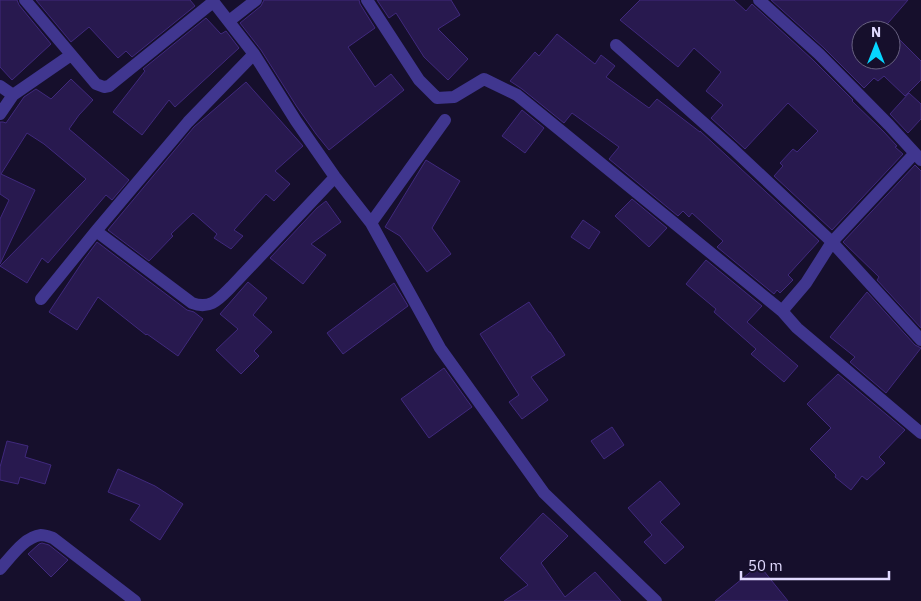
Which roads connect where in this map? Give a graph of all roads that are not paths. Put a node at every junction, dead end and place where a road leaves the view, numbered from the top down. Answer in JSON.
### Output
{"nodes":[{"id":1,"x":26,"y":0,"type":"edge"},
{"id":2,"x":256,"y":0,"type":"edge"},
{"id":3,"x":368,"y":0,"type":"edge"},
{"id":4,"x":759,"y":0,"type":"edge"},
{"id":5,"x":212,"y":1,"type":"edge"},
{"id":6,"x":228,"y":21,"type":"junction"},
{"id":7,"x":616,"y":45,"type":"dead end"},
{"id":8,"x":254,"y":54,"type":"junction"},
{"id":9,"x":72,"y":55,"type":"junction"},
{"id":10,"x":0,"y":86,"type":"edge"},
{"id":11,"x":13,"y":95,"type":"junction"},
{"id":12,"x":0,"y":114,"type":"edge"},
{"id":13,"x":445,"y":120,"type":"dead end"},
{"id":14,"x":917,"y":151,"type":"edge"},
{"id":15,"x":335,"y":177,"type":"junction"},
{"id":16,"x":371,"y":223,"type":"junction"},
{"id":17,"x":96,"y":231,"type":"junction"},
{"id":18,"x":832,"y":242,"type":"junction"},
{"id":19,"x":41,"y":299,"type":"dead end"},
{"id":20,"x":782,"y":311,"type":"junction"},
{"id":21,"x":921,"y":340,"type":"edge"},
{"id":22,"x":921,"y":432,"type":"edge"},
{"id":23,"x":0,"y":569,"type":"edge"},
{"id":24,"x":135,"y":601,"type":"edge"},
{"id":25,"x":656,"y":601,"type":"edge"}],
"edges":[{"from":1,"to":9,"type":"street"},
{"from":2,"to":6,"type":"street"},
{"from":3,"to":20,"type":"street"},
{"from":4,"to":14,"type":"street"},
{"from":5,"to":6,"type":"street"},
{"from":5,"to":9,"type":"street"},
{"from":6,"to":8,"type":"street"},
{"from":7,"to":18,"type":"street"},
{"from":8,"to":15,"type":"street"},
{"from":8,"to":17,"type":"street"},
{"from":9,"to":11,"type":"street"},
{"from":10,"to":11,"type":"street"},
{"from":11,"to":12,"type":"street"},
{"from":13,"to":16,"type":"street"},
{"from":14,"to":18,"type":"street"},
{"from":15,"to":16,"type":"street"},
{"from":15,"to":17,"type":"street"},
{"from":16,"to":25,"type":"street"},
{"from":17,"to":19,"type":"street"},
{"from":18,"to":20,"type":"street"},
{"from":18,"to":21,"type":"street"},
{"from":20,"to":22,"type":"street"},
{"from":23,"to":24,"type":"street"}]}
